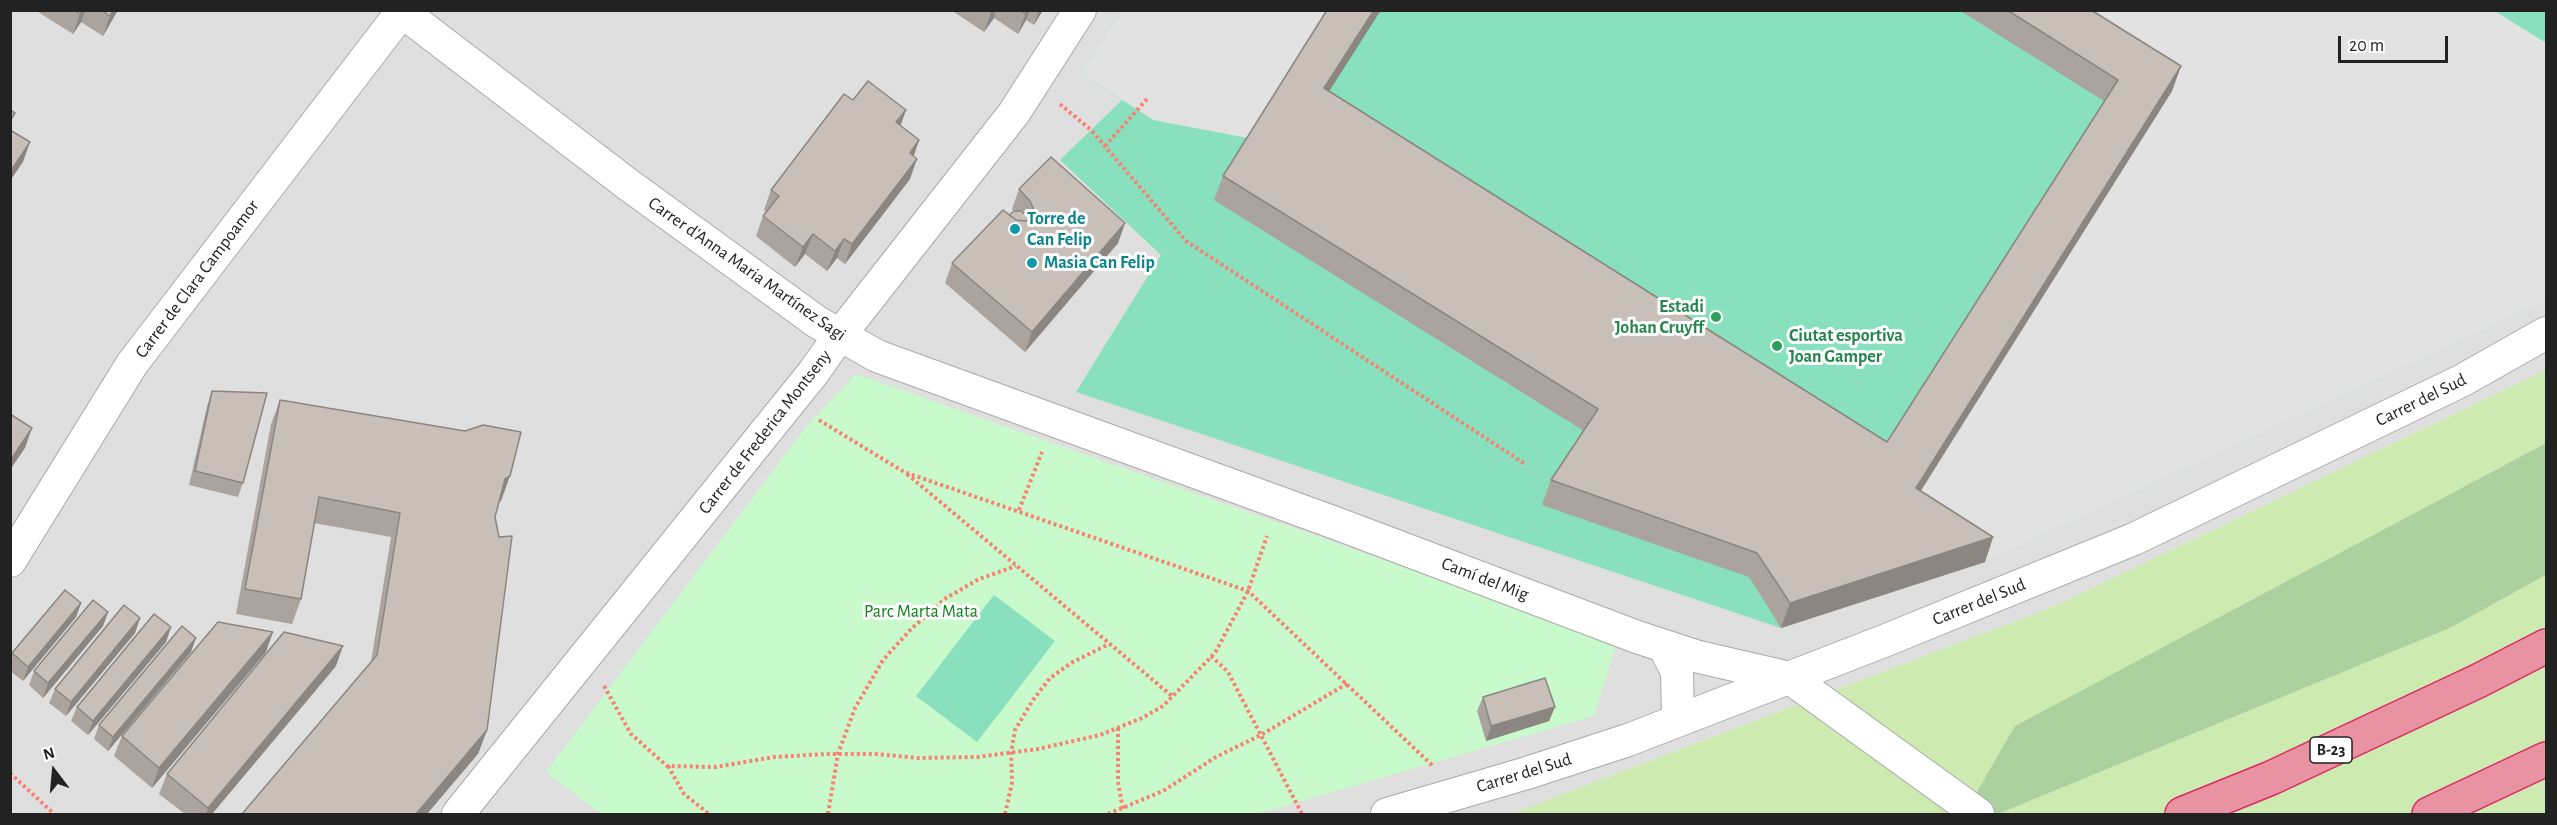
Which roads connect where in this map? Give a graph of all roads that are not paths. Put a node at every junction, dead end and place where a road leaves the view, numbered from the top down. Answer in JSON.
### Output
{"nodes":[{"id":1,"x":1080,"y":10,"type":"edge"},
{"id":2,"x":402,"y":11,"type":"edge"},
{"id":3,"x":2547,"y":333,"type":"edge"},
{"id":4,"x":840,"y":335,"type":"junction"},
{"id":5,"x":1292,"y":508,"type":"joint"},
{"id":6,"x":10,"y":561,"type":"edge"},
{"id":7,"x":1664,"y":646,"type":"junction"},
{"id":8,"x":2547,"y":646,"type":"edge"},
{"id":9,"x":1790,"y":678,"type":"junction"},
{"id":10,"x":1678,"y":720,"type":"junction"},
{"id":11,"x":2547,"y":759,"type":"edge"},
{"id":12,"x":458,"y":814,"type":"edge"},
{"id":13,"x":1387,"y":814,"type":"edge"},
{"id":14,"x":1978,"y":814,"type":"edge"},
{"id":15,"x":2182,"y":814,"type":"edge"},
{"id":16,"x":2429,"y":814,"type":"edge"}],
"edges":[{"from":1,"to":4,"type":"street","name":"Carrer de Frederica Montseny"},
{"from":2,"to":4,"type":"street","name":"Carrer d'Anna Maria Martínez Sagi"},
{"from":2,"to":6,"type":"street","name":"Carrer de Clara Campoamor"},
{"from":3,"to":9,"type":"street","name":"Carrer del Sud"},
{"from":4,"to":5,"type":"street","name":"Carrer d'Anna Maria Martínez Sagi"},
{"from":4,"to":12,"type":"street","name":"Carrer de Frederica Montseny"},
{"from":5,"to":7,"type":"street","name":"Camí del Mig"},
{"from":7,"to":9,"type":"street","name":"Camí del Mig"},
{"from":7,"to":10,"type":"street"},
{"from":8,"to":15,"type":"highway","number":"B-23"},
{"from":9,"to":10,"type":"street","name":"Carrer del Sud"},
{"from":9,"to":14,"type":"street","name":"Camí del Mig"},
{"from":10,"to":13,"type":"street","name":"Carrer del Sud"},
{"from":11,"to":16,"type":"highway"}]}
